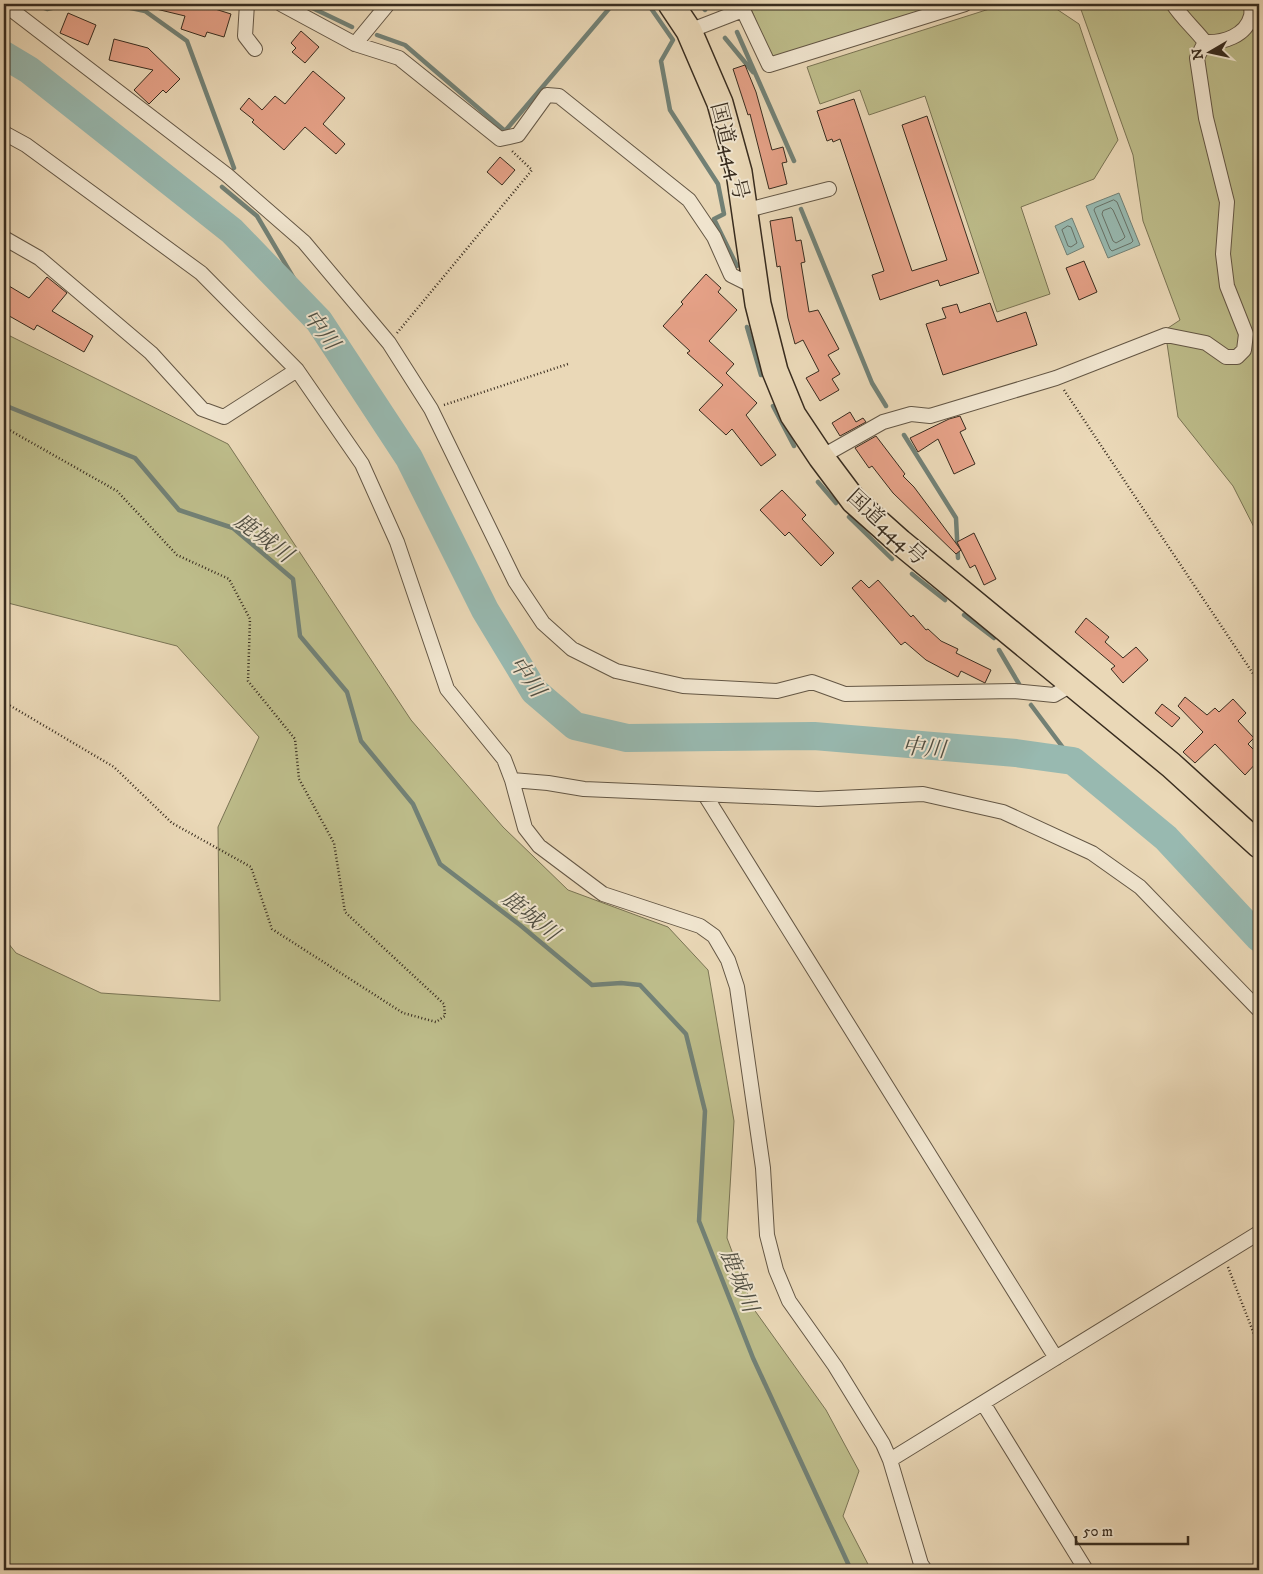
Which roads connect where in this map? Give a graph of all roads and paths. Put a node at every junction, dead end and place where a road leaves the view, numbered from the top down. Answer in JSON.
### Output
{"nodes":[{"id":1,"x":4,"y":4,"type":"edge"},
{"id":2,"x":47,"y":4,"type":"edge"},
{"id":3,"x":247,"y":4,"type":"edge"},
{"id":4,"x":281,"y":4,"type":"edge"},
{"id":5,"x":388,"y":4,"type":"edge"},
{"id":6,"x":671,"y":4,"type":"edge"},
{"id":7,"x":965,"y":4,"type":"edge"},
{"id":8,"x":1173,"y":4,"type":"edge"},
{"id":9,"x":1251,"y":4,"type":"edge"},
{"id":10,"x":40,"y":5,"type":"edge"},
{"id":11,"x":30,"y":6,"type":"dead end"},
{"id":12,"x":742,"y":7,"type":"edge"},
{"id":13,"x":689,"y":31,"type":"junction"},
{"id":14,"x":1205,"y":42,"type":"junction"},
{"id":15,"x":355,"y":44,"type":"junction"},
{"id":16,"x":255,"y":49,"type":"dead end"},
{"id":17,"x":4,"y":133,"type":"edge"},
{"id":18,"x":500,"y":140,"type":"junction"},
{"id":19,"x":829,"y":189,"type":"dead end"},
{"id":20,"x":744,"y":211,"type":"junction"},
{"id":21,"x":4,"y":238,"type":"edge"},
{"id":22,"x":755,"y":287,"type":"junction"},
{"id":23,"x":389,"y":343,"type":"junction"},
{"id":24,"x":568,"y":364,"type":"dead end"},
{"id":25,"x":297,"y":370,"type":"junction"},
{"id":26,"x":1056,"y":378,"type":"junction"},
{"id":27,"x":431,"y":409,"type":"junction"},
{"id":28,"x":4,"y":427,"type":"edge"},
{"id":29,"x":821,"y":457,"type":"junction"},
{"id":30,"x":1256,"y":678,"type":"dead end"},
{"id":31,"x":1073,"y":684,"type":"junction"},
{"id":32,"x":4,"y":702,"type":"edge"},
{"id":33,"x":512,"y":780,"type":"junction"},
{"id":34,"x":705,"y":795,"type":"junction"},
{"id":35,"x":1259,"y":846,"type":"edge"},
{"id":36,"x":1259,"y":1010,"type":"edge"},
{"id":37,"x":1259,"y":1235,"type":"edge"},
{"id":38,"x":1223,"y":1254,"type":"junction"},
{"id":39,"x":1259,"y":1347,"type":"edge"},
{"id":40,"x":1056,"y":1358,"type":"junction"},
{"id":41,"x":982,"y":1403,"type":"junction"},
{"id":42,"x":890,"y":1460,"type":"junction"},
{"id":43,"x":925,"y":1570,"type":"edge"},
{"id":44,"x":1086,"y":1570,"type":"edge"}],
"edges":[{"from":1,"to":23,"type":"street"},
{"from":2,"to":10,"type":"path"},
{"from":3,"to":16,"type":"street"},
{"from":4,"to":15,"type":"street"},
{"from":5,"to":15,"type":"street"},
{"from":6,"to":13,"type":"highway","name":"国道444号"},
{"from":7,"to":12,"type":"street"},
{"from":8,"to":14,"type":"street"},
{"from":9,"to":14,"type":"street"},
{"from":10,"to":11,"type":"path"},
{"from":12,"to":13,"type":"street"},
{"from":13,"to":20,"type":"highway","name":"国道444号"},
{"from":14,"to":26,"type":"street"},
{"from":15,"to":18,"type":"street"},
{"from":17,"to":25,"type":"street"},
{"from":18,"to":22,"type":"street"},
{"from":18,"to":23,"type":"path"},
{"from":19,"to":20,"type":"street"},
{"from":20,"to":22,"type":"highway","name":"国道444号"},
{"from":21,"to":25,"type":"street"},
{"from":22,"to":29,"type":"highway","name":"国道444号"},
{"from":23,"to":27,"type":"street"},
{"from":24,"to":27,"type":"path"},
{"from":25,"to":33,"type":"street"},
{"from":26,"to":29,"type":"street"},
{"from":26,"to":30,"type":"path"},
{"from":27,"to":31,"type":"street"},
{"from":28,"to":32,"type":"path"},
{"from":29,"to":31,"type":"highway","name":"国道444号"},
{"from":31,"to":35,"type":"highway","name":"国道444号"},
{"from":33,"to":34,"type":"street"},
{"from":33,"to":42,"type":"street"},
{"from":34,"to":36,"type":"street"},
{"from":34,"to":40,"type":"street"},
{"from":37,"to":38,"type":"street"},
{"from":38,"to":39,"type":"path"},
{"from":38,"to":40,"type":"street"},
{"from":40,"to":41,"type":"street"},
{"from":41,"to":42,"type":"street"},
{"from":41,"to":44,"type":"street"},
{"from":42,"to":43,"type":"street"}]}
